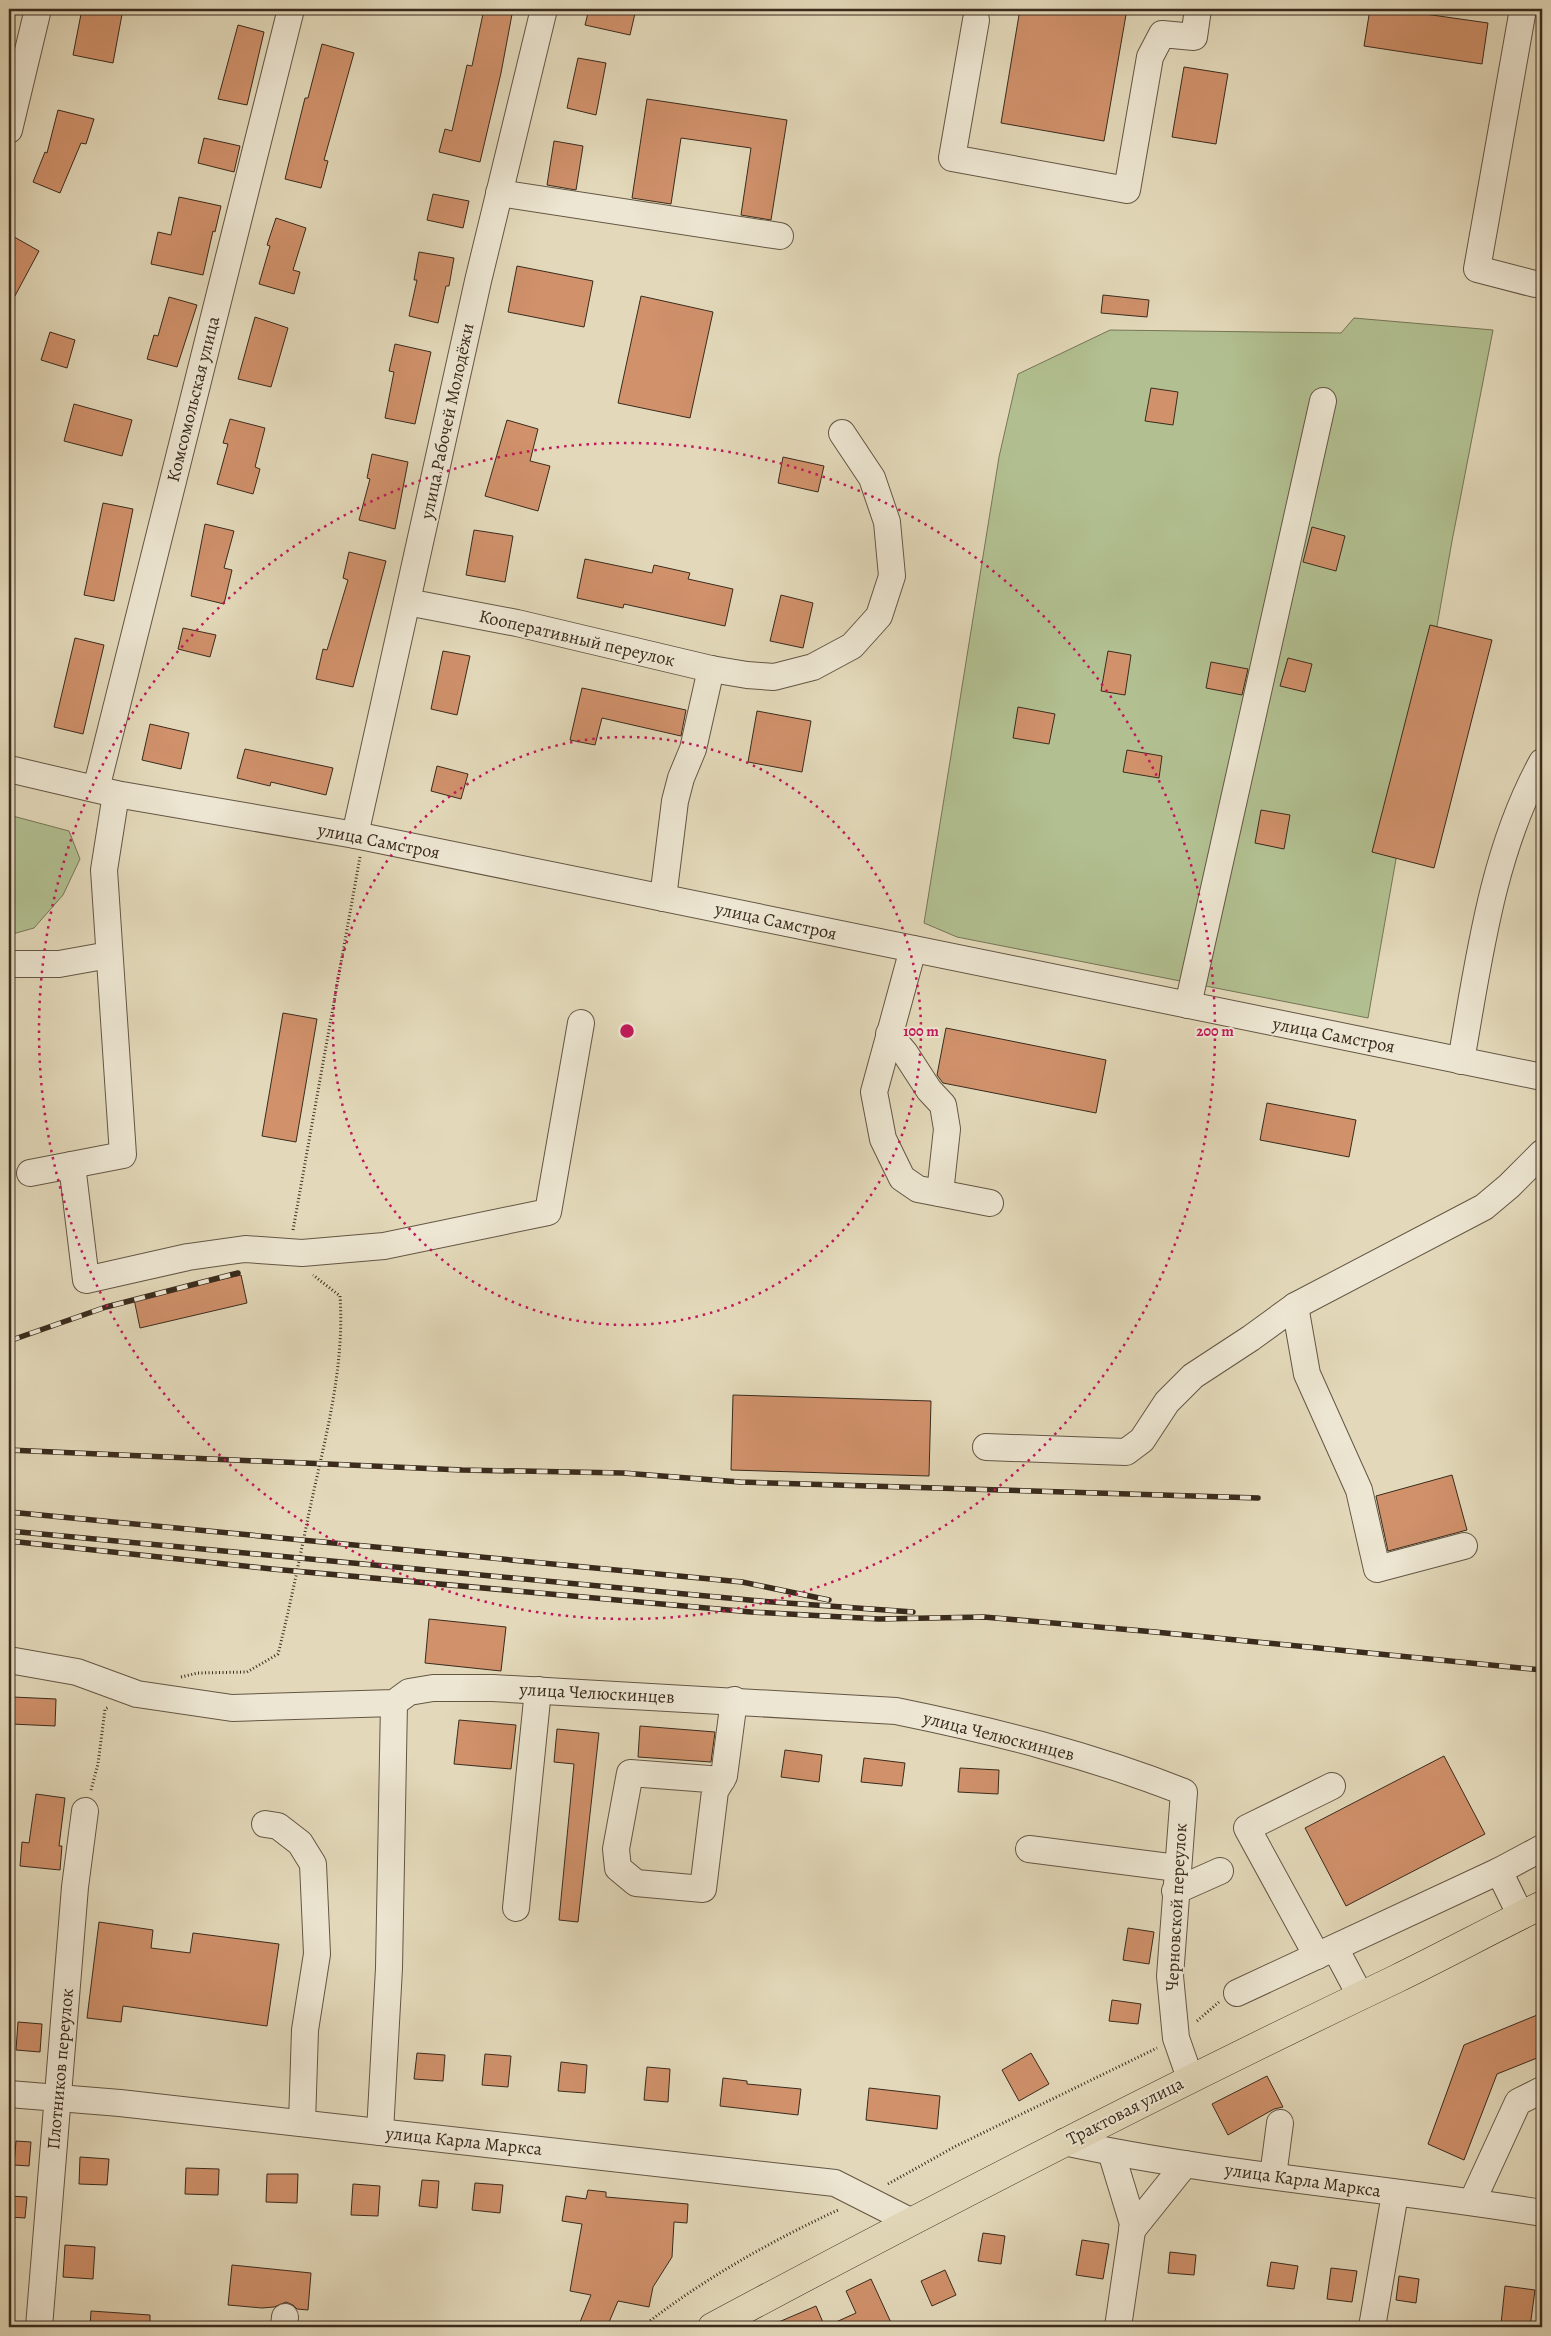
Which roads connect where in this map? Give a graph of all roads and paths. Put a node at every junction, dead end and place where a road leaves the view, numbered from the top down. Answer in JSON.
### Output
{"nodes":[{"id":1,"x":38,"y":9,"type":"edge"},
{"id":2,"x":291,"y":9,"type":"edge"},
{"id":3,"x":544,"y":9,"type":"edge"},
{"id":4,"x":1198,"y":9,"type":"edge"},
{"id":5,"x":1522,"y":9,"type":"edge"},
{"id":6,"x":976,"y":20,"type":"dead end"},
{"id":7,"x":9,"y":130,"type":"edge"},
{"id":8,"x":499,"y":193,"type":"junction"},
{"id":9,"x":780,"y":236,"type":"dead end"},
{"id":10,"x":1535,"y":284,"type":"dead end"},
{"id":11,"x":1323,"y":401,"type":"dead end"},
{"id":12,"x":842,"y":433,"type":"dead end"},
{"id":13,"x":407,"y":602,"type":"junction"},
{"id":14,"x":711,"y":669,"type":"junction"},
{"id":15,"x":1542,"y":762,"type":"edge"},
{"id":16,"x":9,"y":769,"type":"edge"},
{"id":17,"x":106,"y":792,"type":"junction"},
{"id":18,"x":358,"y":842,"type":"junction"},
{"id":19,"x":663,"y":898,"type":"junction"},
{"id":20,"x":913,"y":949,"type":"junction"},
{"id":21,"x":110,"y":956,"type":"junction"},
{"id":22,"x":9,"y":964,"type":"edge"},
{"id":23,"x":1188,"y":1005,"type":"junction"},
{"id":24,"x":581,"y":1023,"type":"dead end"},
{"id":25,"x":889,"y":1034,"type":"junction"},
{"id":26,"x":1461,"y":1061,"type":"junction"},
{"id":27,"x":1542,"y":1077,"type":"edge"},
{"id":28,"x":1542,"y":1153,"type":"edge"},
{"id":29,"x":72,"y":1165,"type":"junction"},
{"id":30,"x":30,"y":1173,"type":"dead end"},
{"id":31,"x":940,"y":1193,"type":"junction"},
{"id":32,"x":990,"y":1203,"type":"dead end"},
{"id":33,"x":291,"y":1252,"type":"junction"},
{"id":34,"x":1295,"y":1306,"type":"junction"},
{"id":35,"x":986,"y":1447,"type":"dead end"},
{"id":36,"x":1464,"y":1546,"type":"dead end"},
{"id":37,"x":9,"y":1660,"type":"edge"},
{"id":38,"x":173,"y":1678,"type":"dead end"},
{"id":39,"x":538,"y":1690,"type":"junction"},
{"id":40,"x":137,"y":1694,"type":"junction"},
{"id":41,"x":734,"y":1700,"type":"junction"},
{"id":42,"x":394,"y":1703,"type":"junction"},
{"id":43,"x":722,"y":1780,"type":"junction"},
{"id":44,"x":1332,"y":1786,"type":"dead end"},
{"id":45,"x":1184,"y":1792,"type":"joint"},
{"id":46,"x":85,"y":1811,"type":"joint"},
{"id":47,"x":265,"y":1824,"type":"dead end"},
{"id":48,"x":1542,"y":1848,"type":"edge"},
{"id":49,"x":1029,"y":1849,"type":"dead end"},
{"id":50,"x":1220,"y":1871,"type":"dead end"},
{"id":51,"x":1499,"y":1871,"type":"junction"},
{"id":52,"x":1176,"y":1880,"type":"junction"},
{"id":53,"x":516,"y":1908,"type":"dead end"},
{"id":54,"x":1531,"y":1910,"type":"edge"},
{"id":55,"x":1326,"y":1952,"type":"junction"},
{"id":56,"x":1360,"y":1995,"type":"junction"},
{"id":57,"x":1229,"y":1996,"type":"joint"},
{"id":58,"x":1176,"y":2038,"type":"junction"},
{"id":59,"x":1190,"y":2078,"type":"junction"},
{"id":60,"x":1542,"y":2090,"type":"edge"},
{"id":61,"x":9,"y":2094,"type":"edge"},
{"id":62,"x":58,"y":2099,"type":"junction"},
{"id":63,"x":302,"y":2123,"type":"junction"},
{"id":64,"x":1280,"y":2123,"type":"dead end"},
{"id":65,"x":380,"y":2132,"type":"junction"},
{"id":66,"x":1064,"y":2142,"type":"junction"},
{"id":67,"x":1111,"y":2152,"type":"junction"},
{"id":68,"x":1185,"y":2164,"type":"junction"},
{"id":69,"x":1273,"y":2176,"type":"junction"},
{"id":70,"x":1395,"y":2194,"type":"junction"},
{"id":71,"x":864,"y":2198,"type":"junction"},
{"id":72,"x":1472,"y":2202,"type":"junction"},
{"id":73,"x":1542,"y":2214,"type":"edge"},
{"id":74,"x":910,"y":2221,"type":"junction"},
{"id":75,"x":1132,"y":2230,"type":"junction"},
{"id":76,"x":39,"y":2327,"type":"edge"},
{"id":77,"x":642,"y":2327,"type":"edge"},
{"id":78,"x":712,"y":2327,"type":"edge"},
{"id":79,"x":1118,"y":2327,"type":"edge"},
{"id":80,"x":1372,"y":2327,"type":"edge"}],
"edges":[{"from":1,"to":7,"type":"street"},
{"from":2,"to":17,"type":"street","name":"Комсомольская улица"},
{"from":3,"to":8,"type":"street","name":"улица Рабочей Молодёжи"},
{"from":4,"to":6,"type":"street"},
{"from":5,"to":10,"type":"street"},
{"from":8,"to":9,"type":"street"},
{"from":8,"to":13,"type":"street","name":"улица Рабочей Молодёжи"},
{"from":11,"to":23,"type":"street"},
{"from":12,"to":14,"type":"street","name":"Кооперативный переулок"},
{"from":13,"to":14,"type":"street","name":"Кооперативный переулок"},
{"from":13,"to":18,"type":"street","name":"улица Рабочей Молодёжи"},
{"from":14,"to":19,"type":"street"},
{"from":15,"to":26,"type":"street"},
{"from":16,"to":17,"type":"street","name":"улица Самстроя"},
{"from":17,"to":18,"type":"street","name":"улица Самстроя"},
{"from":17,"to":21,"type":"street","name":"Комсомольская улица"},
{"from":18,"to":19,"type":"street","name":"улица Самстроя"},
{"from":18,"to":33,"type":"path"},
{"from":19,"to":20,"type":"street","name":"улица Самстроя"},
{"from":20,"to":23,"type":"street","name":"улица Самстроя"},
{"from":20,"to":25,"type":"street"},
{"from":21,"to":22,"type":"street"},
{"from":21,"to":29,"type":"street","name":"Комсомольская улица"},
{"from":23,"to":26,"type":"street","name":"улица Самстроя"},
{"from":24,"to":33,"type":"street"},
{"from":25,"to":31,"type":"street"},
{"from":25,"to":31,"type":"street"},
{"from":26,"to":27,"type":"street","name":"улица Самстроя"},
{"from":28,"to":34,"type":"street"},
{"from":29,"to":30,"type":"street"},
{"from":29,"to":33,"type":"street"},
{"from":31,"to":32,"type":"street"},
{"from":33,"to":38,"type":"path"},
{"from":34,"to":35,"type":"street"},
{"from":34,"to":36,"type":"street"},
{"from":37,"to":40,"type":"street","name":"улица Челюскинцев"},
{"from":39,"to":41,"type":"street","name":"улица Челюскинцев"},
{"from":39,"to":42,"type":"street","name":"улица Челюскинцев"},
{"from":39,"to":53,"type":"street"},
{"from":40,"to":42,"type":"street","name":"улица Челюскинцев"},
{"from":40,"to":46,"type":"path"},
{"from":41,"to":43,"type":"street"},
{"from":41,"to":45,"type":"street","name":"улица Челюскинцев"},
{"from":42,"to":65,"type":"street"},
{"from":43,"to":43,"type":"street"},
{"from":44,"to":55,"type":"street"},
{"from":45,"to":52,"type":"street","name":"Черновской переулок"},
{"from":46,"to":62,"type":"street","name":"Плотников переулок"},
{"from":47,"to":63,"type":"street"},
{"from":48,"to":51,"type":"street"},
{"from":49,"to":52,"type":"street"},
{"from":50,"to":52,"type":"street"},
{"from":51,"to":54,"type":"street"},
{"from":51,"to":55,"type":"street"},
{"from":52,"to":58,"type":"street","name":"Черновской переулок"},
{"from":54,"to":56,"type":"main road","name":"Трактовая улица"},
{"from":55,"to":56,"type":"street"},
{"from":55,"to":57,"type":"street"},
{"from":56,"to":59,"type":"main road","name":"Трактовая улица"},
{"from":57,"to":58,"type":"path"},
{"from":58,"to":59,"type":"street","name":"Черновской переулок"},
{"from":58,"to":71,"type":"path"},
{"from":59,"to":66,"type":"main road","name":"Трактовая улица"},
{"from":60,"to":72,"type":"street"},
{"from":61,"to":62,"type":"street","name":"улица Карла Маркса"},
{"from":62,"to":63,"type":"street","name":"улица Карла Маркса"},
{"from":62,"to":76,"type":"street","name":"Плотников переулок"},
{"from":63,"to":65,"type":"street","name":"улица Карла Маркса"},
{"from":64,"to":69,"type":"street"},
{"from":65,"to":71,"type":"street","name":"улица Карла Маркса"},
{"from":66,"to":67,"type":"street","name":"улица Карла Маркса"},
{"from":66,"to":74,"type":"main road","name":"Трактовая улица"},
{"from":67,"to":68,"type":"street","name":"улица Карла Маркса"},
{"from":67,"to":75,"type":"street"},
{"from":68,"to":69,"type":"street","name":"улица Карла Маркса"},
{"from":68,"to":75,"type":"street"},
{"from":69,"to":70,"type":"street","name":"улица Карла Маркса"},
{"from":70,"to":72,"type":"street","name":"улица Карла Маркса"},
{"from":70,"to":80,"type":"street"},
{"from":71,"to":74,"type":"street","name":"улица Карла Маркса"},
{"from":71,"to":77,"type":"path"},
{"from":72,"to":73,"type":"street","name":"улица Карла Маркса"},
{"from":74,"to":78,"type":"main road","name":"Трактовая улица"},
{"from":75,"to":79,"type":"street"}]}
